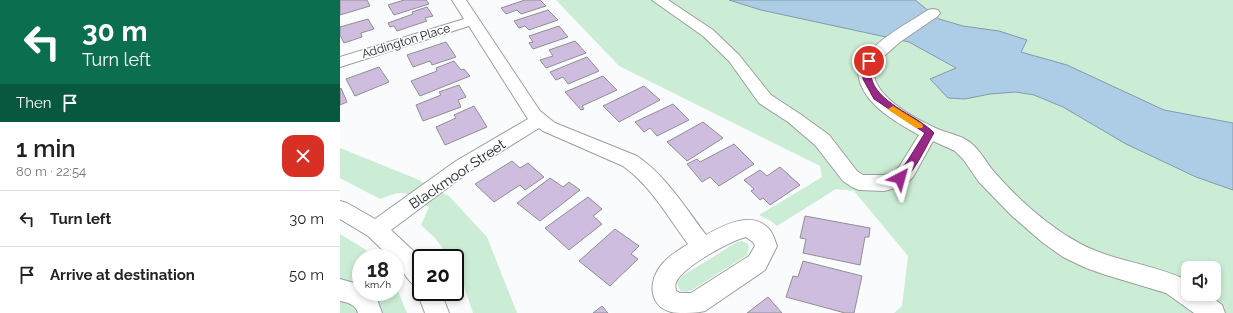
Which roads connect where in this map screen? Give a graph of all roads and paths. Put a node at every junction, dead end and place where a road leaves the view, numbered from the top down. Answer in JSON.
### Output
{"nodes":[{"id":1,"x":459,"y":0,"type":"edge"},
{"id":2,"x":660,"y":0,"type":"edge"},
{"id":3,"x":933,"y":14,"type":"dead end"},
{"id":4,"x":472,"y":21,"type":"junction"},
{"id":5,"x":340,"y":62,"type":"edge"},
{"id":6,"x":539,"y":120,"type":"junction"},
{"id":7,"x":929,"y":133,"type":"junction"},
{"id":8,"x":340,"y":209,"type":"edge"},
{"id":9,"x":376,"y":230,"type":"junction"},
{"id":10,"x":703,"y":248,"type":"dead end"},
{"id":11,"x":412,"y":264,"type":"edge"},
{"id":12,"x":340,"y":290,"type":"edge"},
{"id":13,"x":432,"y":301,"type":"edge"},
{"id":14,"x":370,"y":313,"type":"edge"},
{"id":15,"x":437,"y":313,"type":"edge"},
{"id":16,"x":1213,"y":313,"type":"edge"}],
"edges":[{"from":1,"to":4,"type":"street"},
{"from":2,"to":7,"type":"street"},
{"from":3,"to":7,"type":"street"},
{"from":4,"to":5,"type":"street","name":"Addington Place"},
{"from":4,"to":6,"type":"street"},
{"from":6,"to":9,"type":"street","name":"Blackmoor Street"},
{"from":6,"to":10,"type":"street"},
{"from":7,"to":16,"type":"street"},
{"from":8,"to":9,"type":"street"},
{"from":9,"to":11,"type":"street"},
{"from":12,"to":14,"type":"street"},
{"from":13,"to":15,"type":"street"}]}
